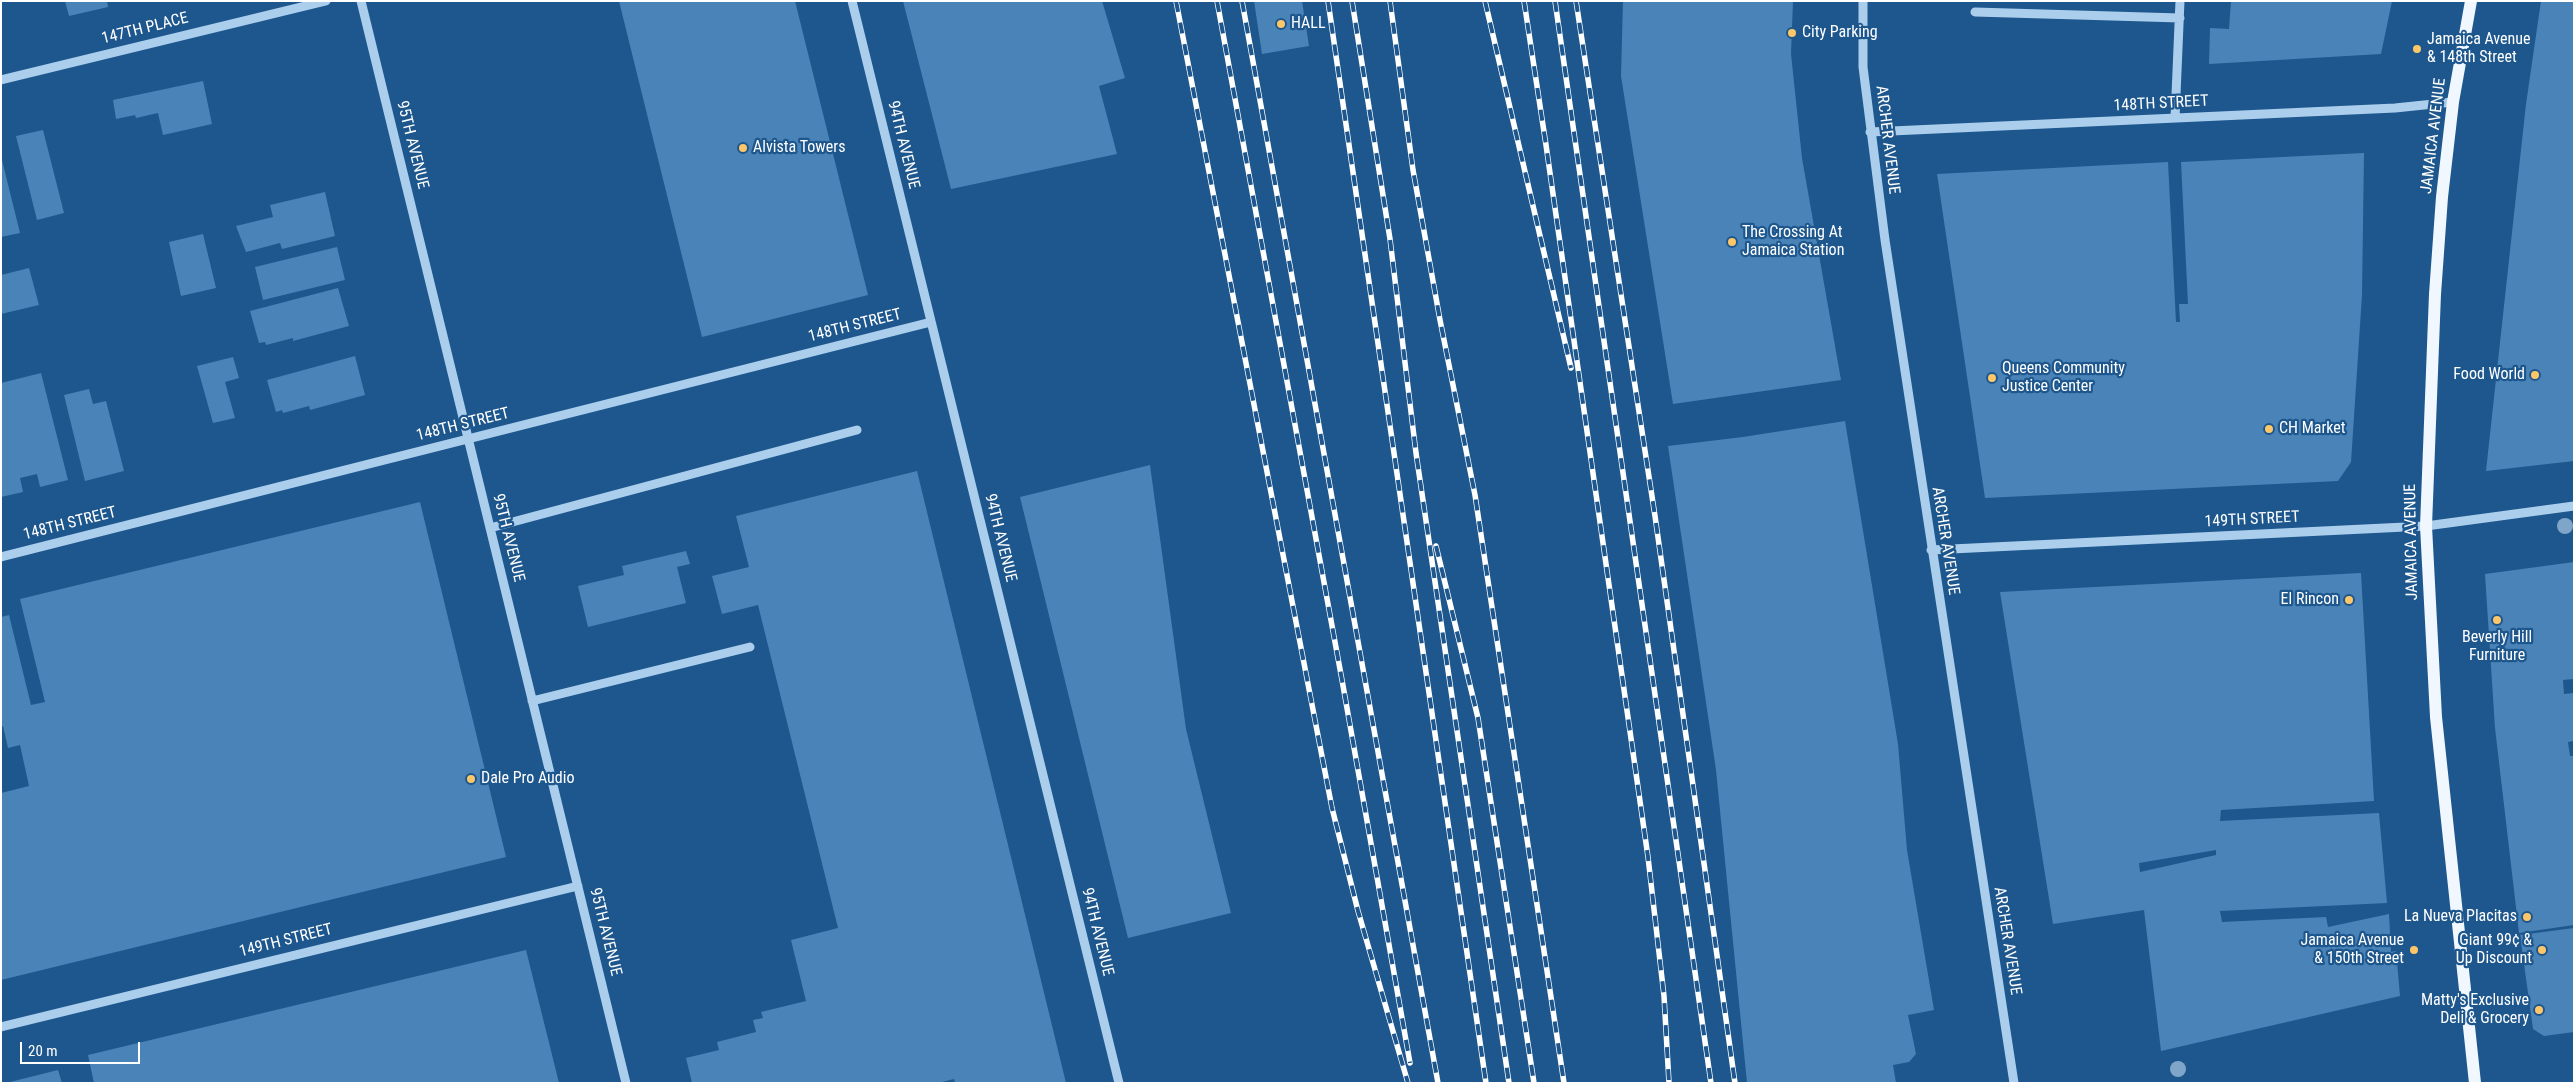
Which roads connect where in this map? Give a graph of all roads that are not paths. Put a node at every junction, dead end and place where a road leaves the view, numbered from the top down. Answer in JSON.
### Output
{"nodes":[{"id":1,"x":326,"y":1,"type":"edge"},
{"id":2,"x":361,"y":1,"type":"edge"},
{"id":3,"x":852,"y":1,"type":"edge"},
{"id":4,"x":1863,"y":1,"type":"edge"},
{"id":5,"x":2180,"y":1,"type":"edge"},
{"id":6,"x":2471,"y":1,"type":"edge"},
{"id":7,"x":1975,"y":12,"type":"dead end"},
{"id":8,"x":2180,"y":18,"type":"junction"},
{"id":9,"x":1,"y":80,"type":"edge"},
{"id":10,"x":2453,"y":102,"type":"junction"},
{"id":11,"x":2175,"y":118,"type":"junction"},
{"id":12,"x":1870,"y":132,"type":"junction"},
{"id":13,"x":931,"y":322,"type":"junction"},
{"id":14,"x":857,"y":430,"type":"dead end"},
{"id":15,"x":468,"y":439,"type":"junction"},
{"id":16,"x":2574,"y":506,"type":"edge"},
{"id":17,"x":2426,"y":526,"type":"junction"},
{"id":18,"x":490,"y":528,"type":"junction"},
{"id":19,"x":1931,"y":550,"type":"junction"},
{"id":20,"x":1,"y":557,"type":"edge"},
{"id":21,"x":750,"y":647,"type":"dead end"},
{"id":22,"x":532,"y":701,"type":"junction"},
{"id":23,"x":578,"y":886,"type":"junction"},
{"id":24,"x":1,"y":1027,"type":"edge"},
{"id":25,"x":626,"y":1083,"type":"edge"},
{"id":26,"x":1119,"y":1083,"type":"edge"},
{"id":27,"x":2014,"y":1083,"type":"edge"},
{"id":28,"x":2475,"y":1083,"type":"edge"}],
"edges":[{"from":1,"to":9,"type":"street","name":"147TH PLACE"},
{"from":2,"to":15,"type":"street","name":"95TH AVENUE"},
{"from":3,"to":13,"type":"street","name":"94TH AVENUE"},
{"from":4,"to":12,"type":"street","name":"ARCHER AVENUE"},
{"from":5,"to":8,"type":"street"},
{"from":6,"to":10,"type":"main road","name":"JAMAICA AVENUE"},
{"from":7,"to":8,"type":"street"},
{"from":8,"to":11,"type":"street"},
{"from":10,"to":11,"type":"street","name":"148TH STREET"},
{"from":10,"to":17,"type":"main road","name":"JAMAICA AVENUE"},
{"from":11,"to":12,"type":"street","name":"148TH STREET"},
{"from":12,"to":19,"type":"street","name":"ARCHER AVENUE"},
{"from":13,"to":15,"type":"street","name":"148TH STREET"},
{"from":13,"to":26,"type":"street","name":"94TH AVENUE"},
{"from":14,"to":18,"type":"street"},
{"from":15,"to":18,"type":"street","name":"95TH AVENUE"},
{"from":15,"to":20,"type":"street","name":"148TH STREET"},
{"from":16,"to":17,"type":"street","name":"149TH STREET"},
{"from":17,"to":19,"type":"street","name":"149TH STREET"},
{"from":17,"to":28,"type":"main road","name":"JAMAICA AVENUE"},
{"from":18,"to":22,"type":"street","name":"95TH AVENUE"},
{"from":19,"to":27,"type":"street","name":"ARCHER AVENUE"},
{"from":21,"to":22,"type":"street"},
{"from":22,"to":23,"type":"street","name":"95TH AVENUE"},
{"from":23,"to":24,"type":"street","name":"149TH STREET"},
{"from":23,"to":25,"type":"street","name":"95TH AVENUE"}]}
